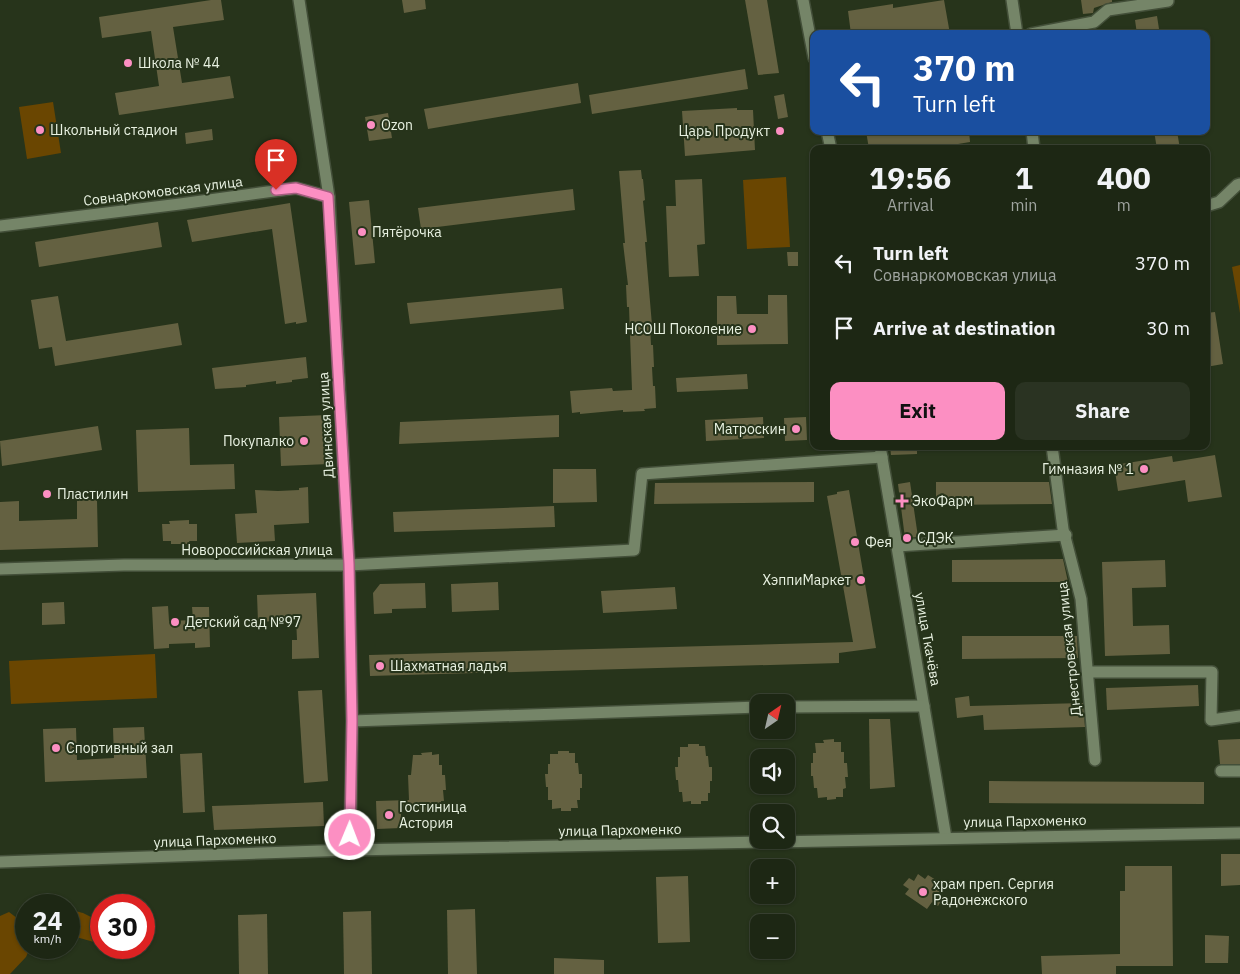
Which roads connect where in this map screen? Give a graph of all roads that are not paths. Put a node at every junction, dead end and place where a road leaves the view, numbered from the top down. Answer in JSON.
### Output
{"nodes":[{"id":1,"x":299,"y":0,"type":"edge"},
{"id":2,"x":803,"y":0,"type":"edge"},
{"id":3,"x":1012,"y":0,"type":"edge"},
{"id":4,"x":1168,"y":1,"type":"edge"},
{"id":5,"x":1016,"y":30,"type":"edge"},
{"id":6,"x":1052,"y":30,"type":"edge"},
{"id":7,"x":810,"y":37,"type":"edge"},
{"id":8,"x":1240,"y":184,"type":"edge"},
{"id":9,"x":328,"y":197,"type":"junction"},
{"id":10,"x":1210,"y":205,"type":"edge"},
{"id":11,"x":0,"y":226,"type":"edge"},
{"id":12,"x":1053,"y":450,"type":"edge"},
{"id":13,"x":881,"y":452,"type":"edge"},
{"id":14,"x":1066,"y":535,"type":"junction"},
{"id":15,"x":897,"y":546,"type":"junction"},
{"id":16,"x":349,"y":564,"type":"junction"},
{"id":17,"x":0,"y":569,"type":"edge"},
{"id":18,"x":1088,"y":672,"type":"junction"},
{"id":19,"x":924,"y":706,"type":"junction"},
{"id":20,"x":750,"y":707,"type":"edge"},
{"id":21,"x":795,"y":707,"type":"edge"},
{"id":22,"x":1240,"y":716,"type":"edge"},
{"id":23,"x":352,"y":721,"type":"junction"},
{"id":24,"x":1095,"y":760,"type":"dead end"},
{"id":25,"x":1221,"y":771,"type":"dead end"},
{"id":26,"x":1240,"y":771,"type":"edge"},
{"id":27,"x":1240,"y":833,"type":"edge"},
{"id":28,"x":946,"y":838,"type":"junction"},
{"id":29,"x":350,"y":850,"type":"junction"},
{"id":30,"x":0,"y":862,"type":"edge"}],
"edges":[{"from":1,"to":9,"type":"street","name":"Двинская улица"},
{"from":2,"to":7,"type":"street"},
{"from":3,"to":5,"type":"street"},
{"from":4,"to":6,"type":"street"},
{"from":8,"to":10,"type":"street"},
{"from":9,"to":11,"type":"street","name":"Совнаркомовская улица"},
{"from":9,"to":16,"type":"street","name":"Двинская улица"},
{"from":12,"to":14,"type":"street","name":"Днестровская улица"},
{"from":13,"to":15,"type":"street","name":"улица Ткачёва"},
{"from":13,"to":16,"type":"street","name":"Новороссийская улица"},
{"from":14,"to":15,"type":"street"},
{"from":14,"to":18,"type":"street","name":"Днестровская улица"},
{"from":15,"to":19,"type":"street","name":"улица Ткачёва"},
{"from":16,"to":17,"type":"street","name":"Новороссийская улица"},
{"from":16,"to":23,"type":"street","name":"Двинская улица"},
{"from":18,"to":22,"type":"street"},
{"from":18,"to":24,"type":"street","name":"Днестровская улица"},
{"from":19,"to":21,"type":"street"},
{"from":19,"to":28,"type":"street","name":"улица Ткачёва"},
{"from":20,"to":23,"type":"street"},
{"from":23,"to":29,"type":"street","name":"Двинская улица"},
{"from":25,"to":26,"type":"street"},
{"from":27,"to":28,"type":"street","name":"улица Пархоменко"},
{"from":28,"to":29,"type":"street","name":"улица Пархоменко"},
{"from":29,"to":30,"type":"street","name":"улица Пархоменко"}]}
